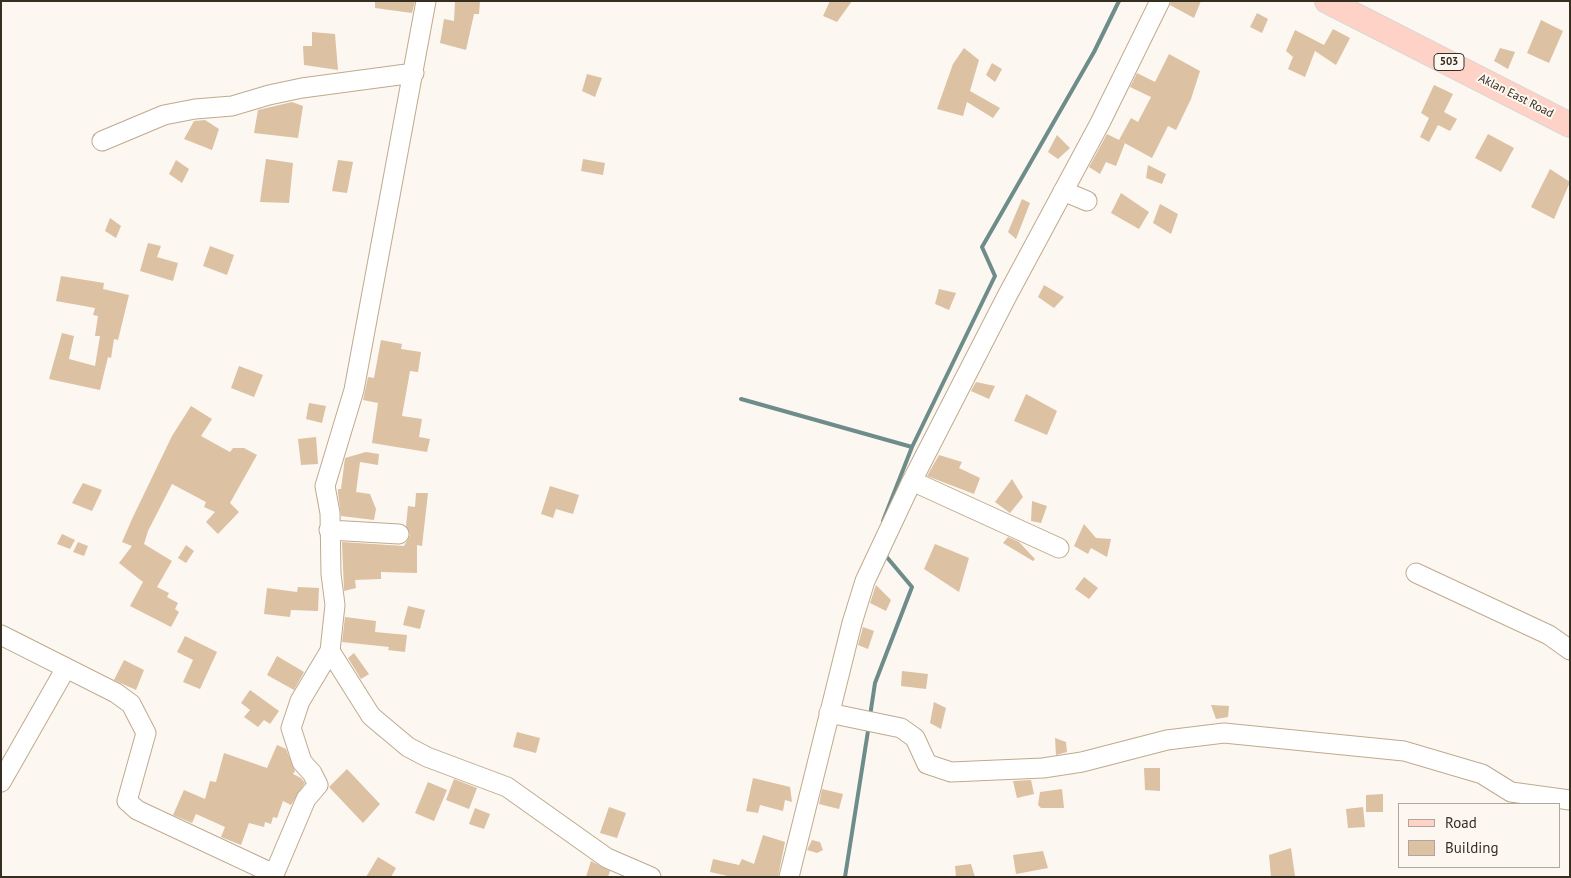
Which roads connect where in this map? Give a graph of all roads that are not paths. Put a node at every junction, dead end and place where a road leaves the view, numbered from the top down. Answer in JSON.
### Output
{"nodes":[{"id":1,"x":426,"y":1,"type":"edge"},
{"id":2,"x":1160,"y":1,"type":"edge"},
{"id":3,"x":1327,"y":1,"type":"edge"},
{"id":4,"x":414,"y":73,"type":"junction"},
{"id":5,"x":1570,"y":125,"type":"edge"},
{"id":6,"x":102,"y":141,"type":"dead end"},
{"id":7,"x":1063,"y":191,"type":"junction"},
{"id":8,"x":1087,"y":201,"type":"dead end"},
{"id":9,"x":912,"y":481,"type":"junction"},
{"id":10,"x":329,"y":530,"type":"junction"},
{"id":11,"x":400,"y":534,"type":"dead end"},
{"id":12,"x":1059,"y":548,"type":"dead end"},
{"id":13,"x":1416,"y":572,"type":"dead end"},
{"id":14,"x":1,"y":635,"type":"edge"},
{"id":15,"x":1570,"y":650,"type":"edge"},
{"id":16,"x":330,"y":651,"type":"junction"},
{"id":17,"x":66,"y":668,"type":"junction"},
{"id":18,"x":829,"y":713,"type":"junction"},
{"id":19,"x":1,"y":782,"type":"edge"},
{"id":20,"x":1570,"y":800,"type":"edge"},
{"id":21,"x":273,"y":875,"type":"edge"},
{"id":22,"x":651,"y":877,"type":"edge"},
{"id":23,"x":789,"y":877,"type":"edge"}],
"edges":[{"from":1,"to":4,"type":"street"},
{"from":2,"to":7,"type":"street"},
{"from":3,"to":5,"type":"main road","name":"Aklan East Road","number":"503"},
{"from":4,"to":6,"type":"street"},
{"from":4,"to":10,"type":"street"},
{"from":7,"to":8,"type":"street"},
{"from":7,"to":9,"type":"street"},
{"from":9,"to":12,"type":"street"},
{"from":9,"to":18,"type":"street"},
{"from":10,"to":11,"type":"street"},
{"from":10,"to":16,"type":"street"},
{"from":13,"to":15,"type":"street"},
{"from":14,"to":17,"type":"street"},
{"from":16,"to":21,"type":"street"},
{"from":16,"to":22,"type":"street"},
{"from":17,"to":19,"type":"street"},
{"from":17,"to":21,"type":"street"},
{"from":18,"to":20,"type":"street"},
{"from":18,"to":23,"type":"street"}]}
